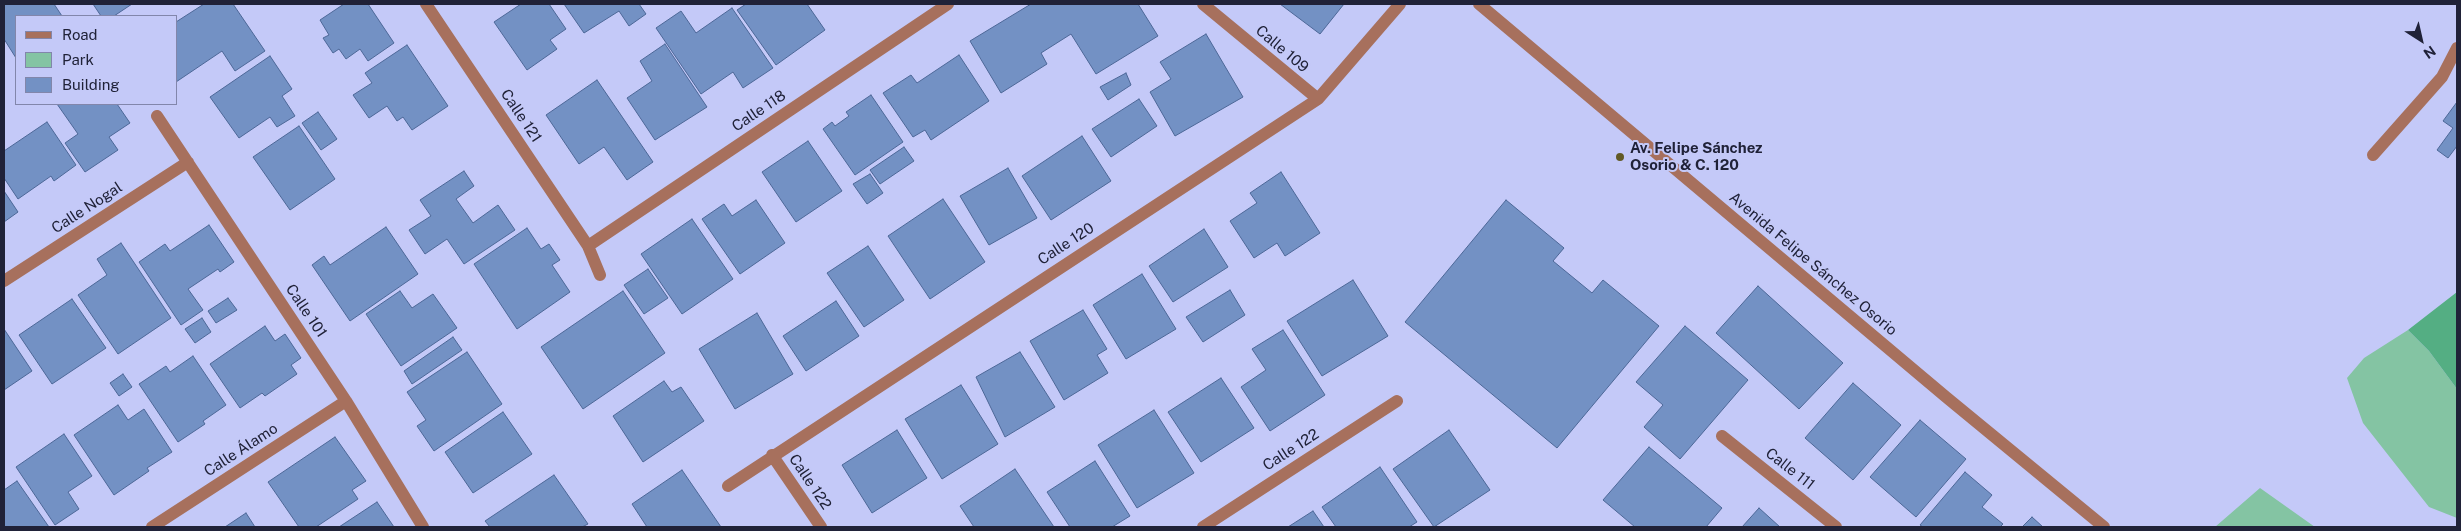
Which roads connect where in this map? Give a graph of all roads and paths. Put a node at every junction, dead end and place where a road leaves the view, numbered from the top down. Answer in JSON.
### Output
{"nodes":[{"id":1,"x":426,"y":4,"type":"edge"},
{"id":2,"x":948,"y":4,"type":"edge"},
{"id":3,"x":1203,"y":4,"type":"edge"},
{"id":4,"x":1400,"y":4,"type":"edge"},
{"id":5,"x":1479,"y":4,"type":"edge"},
{"id":6,"x":2457,"y":48,"type":"edge"},
{"id":7,"x":1318,"y":99,"type":"junction"},
{"id":8,"x":157,"y":116,"type":"dead end"},
{"id":9,"x":2373,"y":155,"type":"dead end"},
{"id":10,"x":188,"y":162,"type":"junction"},
{"id":11,"x":588,"y":246,"type":"junction"},
{"id":12,"x":600,"y":275,"type":"dead end"},
{"id":13,"x":4,"y":281,"type":"edge"},
{"id":14,"x":346,"y":401,"type":"junction"},
{"id":15,"x":1397,"y":401,"type":"dead end"},
{"id":16,"x":1722,"y":436,"type":"dead end"},
{"id":17,"x":772,"y":455,"type":"junction"},
{"id":18,"x":728,"y":486,"type":"dead end"},
{"id":19,"x":152,"y":527,"type":"edge"},
{"id":20,"x":422,"y":527,"type":"edge"},
{"id":21,"x":820,"y":527,"type":"edge"},
{"id":22,"x":1203,"y":527,"type":"edge"},
{"id":23,"x":1836,"y":527,"type":"edge"},
{"id":24,"x":2104,"y":527,"type":"edge"}],
"edges":[{"from":1,"to":11,"type":"street","name":"Calle 121"},
{"from":2,"to":11,"type":"street","name":"Calle 118"},
{"from":3,"to":7,"type":"street","name":"Calle 109"},
{"from":4,"to":7,"type":"street","name":"Calle 120"},
{"from":5,"to":24,"type":"street","name":"Avenida Felipe Sánchez Osorio"},
{"from":6,"to":9,"type":"street"},
{"from":7,"to":17,"type":"street","name":"Calle 120"},
{"from":8,"to":10,"type":"street","name":"Calle 101"},
{"from":10,"to":13,"type":"street","name":"Calle Nogal"},
{"from":10,"to":14,"type":"street","name":"Calle 101"},
{"from":11,"to":12,"type":"street","name":"Calle 121"},
{"from":14,"to":19,"type":"street","name":"Calle Álamo"},
{"from":14,"to":20,"type":"street","name":"Calle 101"},
{"from":15,"to":22,"type":"street","name":"Calle 122"},
{"from":16,"to":23,"type":"street","name":"Calle 111"},
{"from":17,"to":18,"type":"street","name":"Calle 120"},
{"from":17,"to":21,"type":"street","name":"Calle 122"}]}
